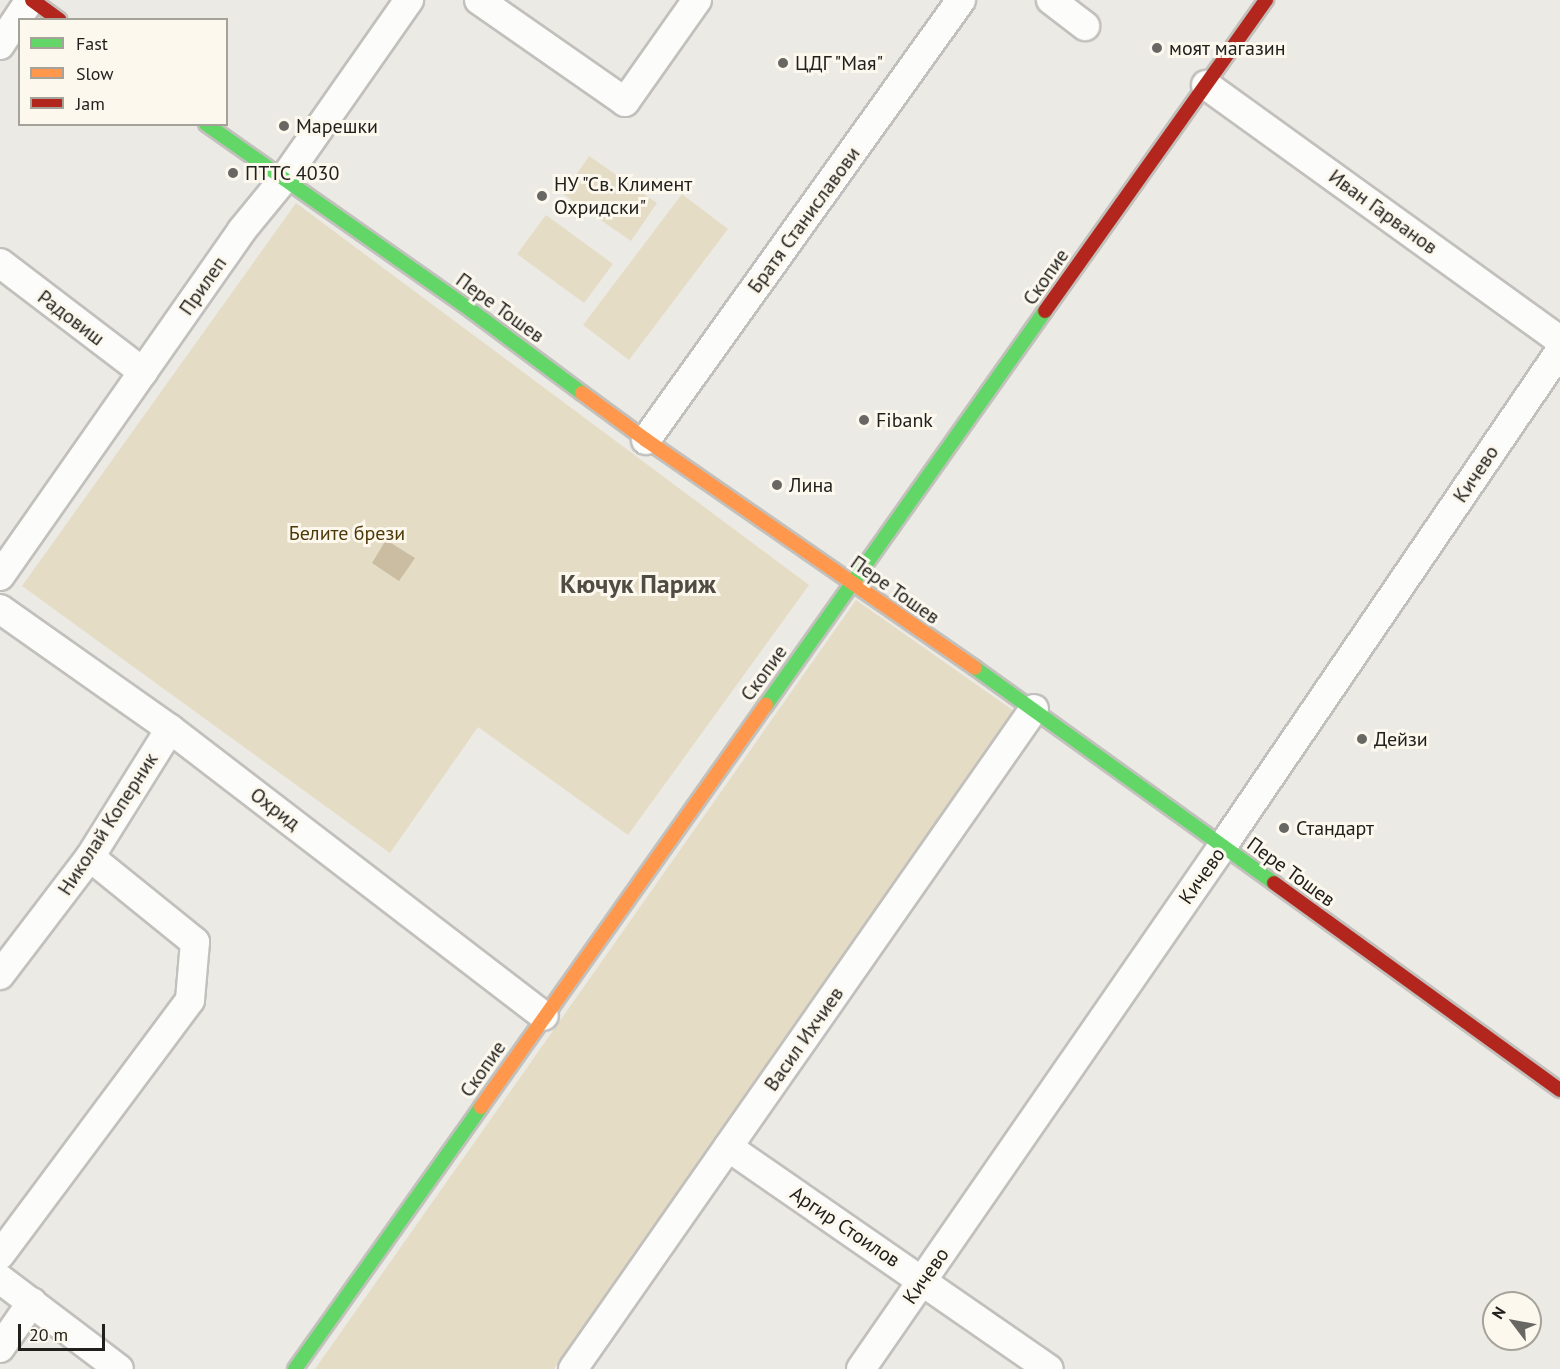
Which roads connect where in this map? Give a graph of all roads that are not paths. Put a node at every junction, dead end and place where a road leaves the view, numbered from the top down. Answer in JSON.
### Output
{"nodes":[{"id":1,"x":31,"y":0,"type":"edge"},
{"id":2,"x":409,"y":0,"type":"edge"},
{"id":3,"x":479,"y":0,"type":"edge"},
{"id":4,"x":697,"y":0,"type":"edge"},
{"id":5,"x":961,"y":0,"type":"edge"},
{"id":6,"x":1051,"y":0,"type":"edge"},
{"id":7,"x":1266,"y":0,"type":"edge"},
{"id":8,"x":19,"y":18,"type":"edge"},
{"id":9,"x":57,"y":18,"type":"edge"},
{"id":10,"x":18,"y":19,"type":"edge"},
{"id":11,"x":1085,"y":26,"type":"dead end"},
{"id":12,"x":0,"y":45,"type":"edge"},
{"id":13,"x":1206,"y":85,"type":"junction"},
{"id":14,"x":209,"y":126,"type":"edge"},
{"id":15,"x":282,"y":180,"type":"junction"},
{"id":16,"x":0,"y":263,"type":"edge"},
{"id":17,"x":1560,"y":339,"type":"edge"},
{"id":18,"x":1560,"y":351,"type":"edge"},
{"id":19,"x":143,"y":372,"type":"junction"},
{"id":20,"x":646,"y":440,"type":"junction"},
{"id":21,"x":0,"y":576,"type":"edge"},
{"id":22,"x":852,"y":584,"type":"junction"},
{"id":23,"x":0,"y":609,"type":"edge"},
{"id":24,"x":1034,"y":709,"type":"junction"},
{"id":25,"x":170,"y":729,"type":"junction"},
{"id":26,"x":1222,"y":847,"type":"junction"},
{"id":27,"x":90,"y":857,"type":"junction"},
{"id":28,"x":4,"y":960,"type":"edge"},
{"id":29,"x":544,"y":1016,"type":"junction"},
{"id":30,"x":1560,"y":1090,"type":"edge"},
{"id":31,"x":728,"y":1147,"type":"junction"},
{"id":32,"x":0,"y":1255,"type":"edge"},
{"id":33,"x":0,"y":1279,"type":"edge"},
{"id":34,"x":923,"y":1280,"type":"junction"},
{"id":35,"x":32,"y":1302,"type":"junction"},
{"id":36,"x":0,"y":1348,"type":"edge"},
{"id":37,"x":119,"y":1369,"type":"edge"},
{"id":38,"x":295,"y":1369,"type":"edge"},
{"id":39,"x":573,"y":1369,"type":"edge"},
{"id":40,"x":861,"y":1369,"type":"edge"},
{"id":41,"x":1049,"y":1369,"type":"edge"}],
"edges":[{"from":1,"to":8,"type":"street"},
{"from":1,"to":9,"type":"street"},
{"from":2,"to":15,"type":"street","name":"Прилеп"},
{"from":3,"to":4,"type":"street"},
{"from":5,"to":20,"type":"street","name":"Братя Станиславови"},
{"from":6,"to":11,"type":"street"},
{"from":7,"to":13,"type":"street","name":"Скопие"},
{"from":10,"to":12,"type":"street"},
{"from":13,"to":17,"type":"street","name":"Иван Гарванов"},
{"from":13,"to":22,"type":"street","name":"Скопие"},
{"from":14,"to":15,"type":"street","name":"Пере Тошев"},
{"from":15,"to":19,"type":"street","name":"Прилеп"},
{"from":15,"to":20,"type":"street","name":"Пере Тошев"},
{"from":16,"to":19,"type":"street","name":"Радовиш"},
{"from":18,"to":26,"type":"street","name":"Кичево"},
{"from":19,"to":21,"type":"street","name":"Прилеп"},
{"from":20,"to":22,"type":"street","name":"Пере Тошев"},
{"from":22,"to":24,"type":"street","name":"Пере Тошев"},
{"from":22,"to":29,"type":"street","name":"Скопие"},
{"from":23,"to":25,"type":"street","name":"Охрид"},
{"from":24,"to":26,"type":"street","name":"Пере Тошев"},
{"from":24,"to":31,"type":"street","name":"Васил Ихчиев"},
{"from":25,"to":27,"type":"street","name":"Николай Коперник"},
{"from":25,"to":29,"type":"street","name":"Охрид"},
{"from":26,"to":30,"type":"street","name":"Пере Тошев"},
{"from":26,"to":34,"type":"street","name":"Кичево"},
{"from":27,"to":28,"type":"street","name":"Николай Коперник"},
{"from":27,"to":32,"type":"street"},
{"from":29,"to":38,"type":"street","name":"Скопие"},
{"from":31,"to":34,"type":"street","name":"Аргир Стоилов"},
{"from":31,"to":39,"type":"street","name":"Васил Ихчиев"},
{"from":33,"to":35,"type":"street"},
{"from":34,"to":40,"type":"street","name":"Кичево"},
{"from":34,"to":41,"type":"street","name":"Аргир Стоилов"},
{"from":35,"to":36,"type":"street"},
{"from":35,"to":37,"type":"street"}]}
